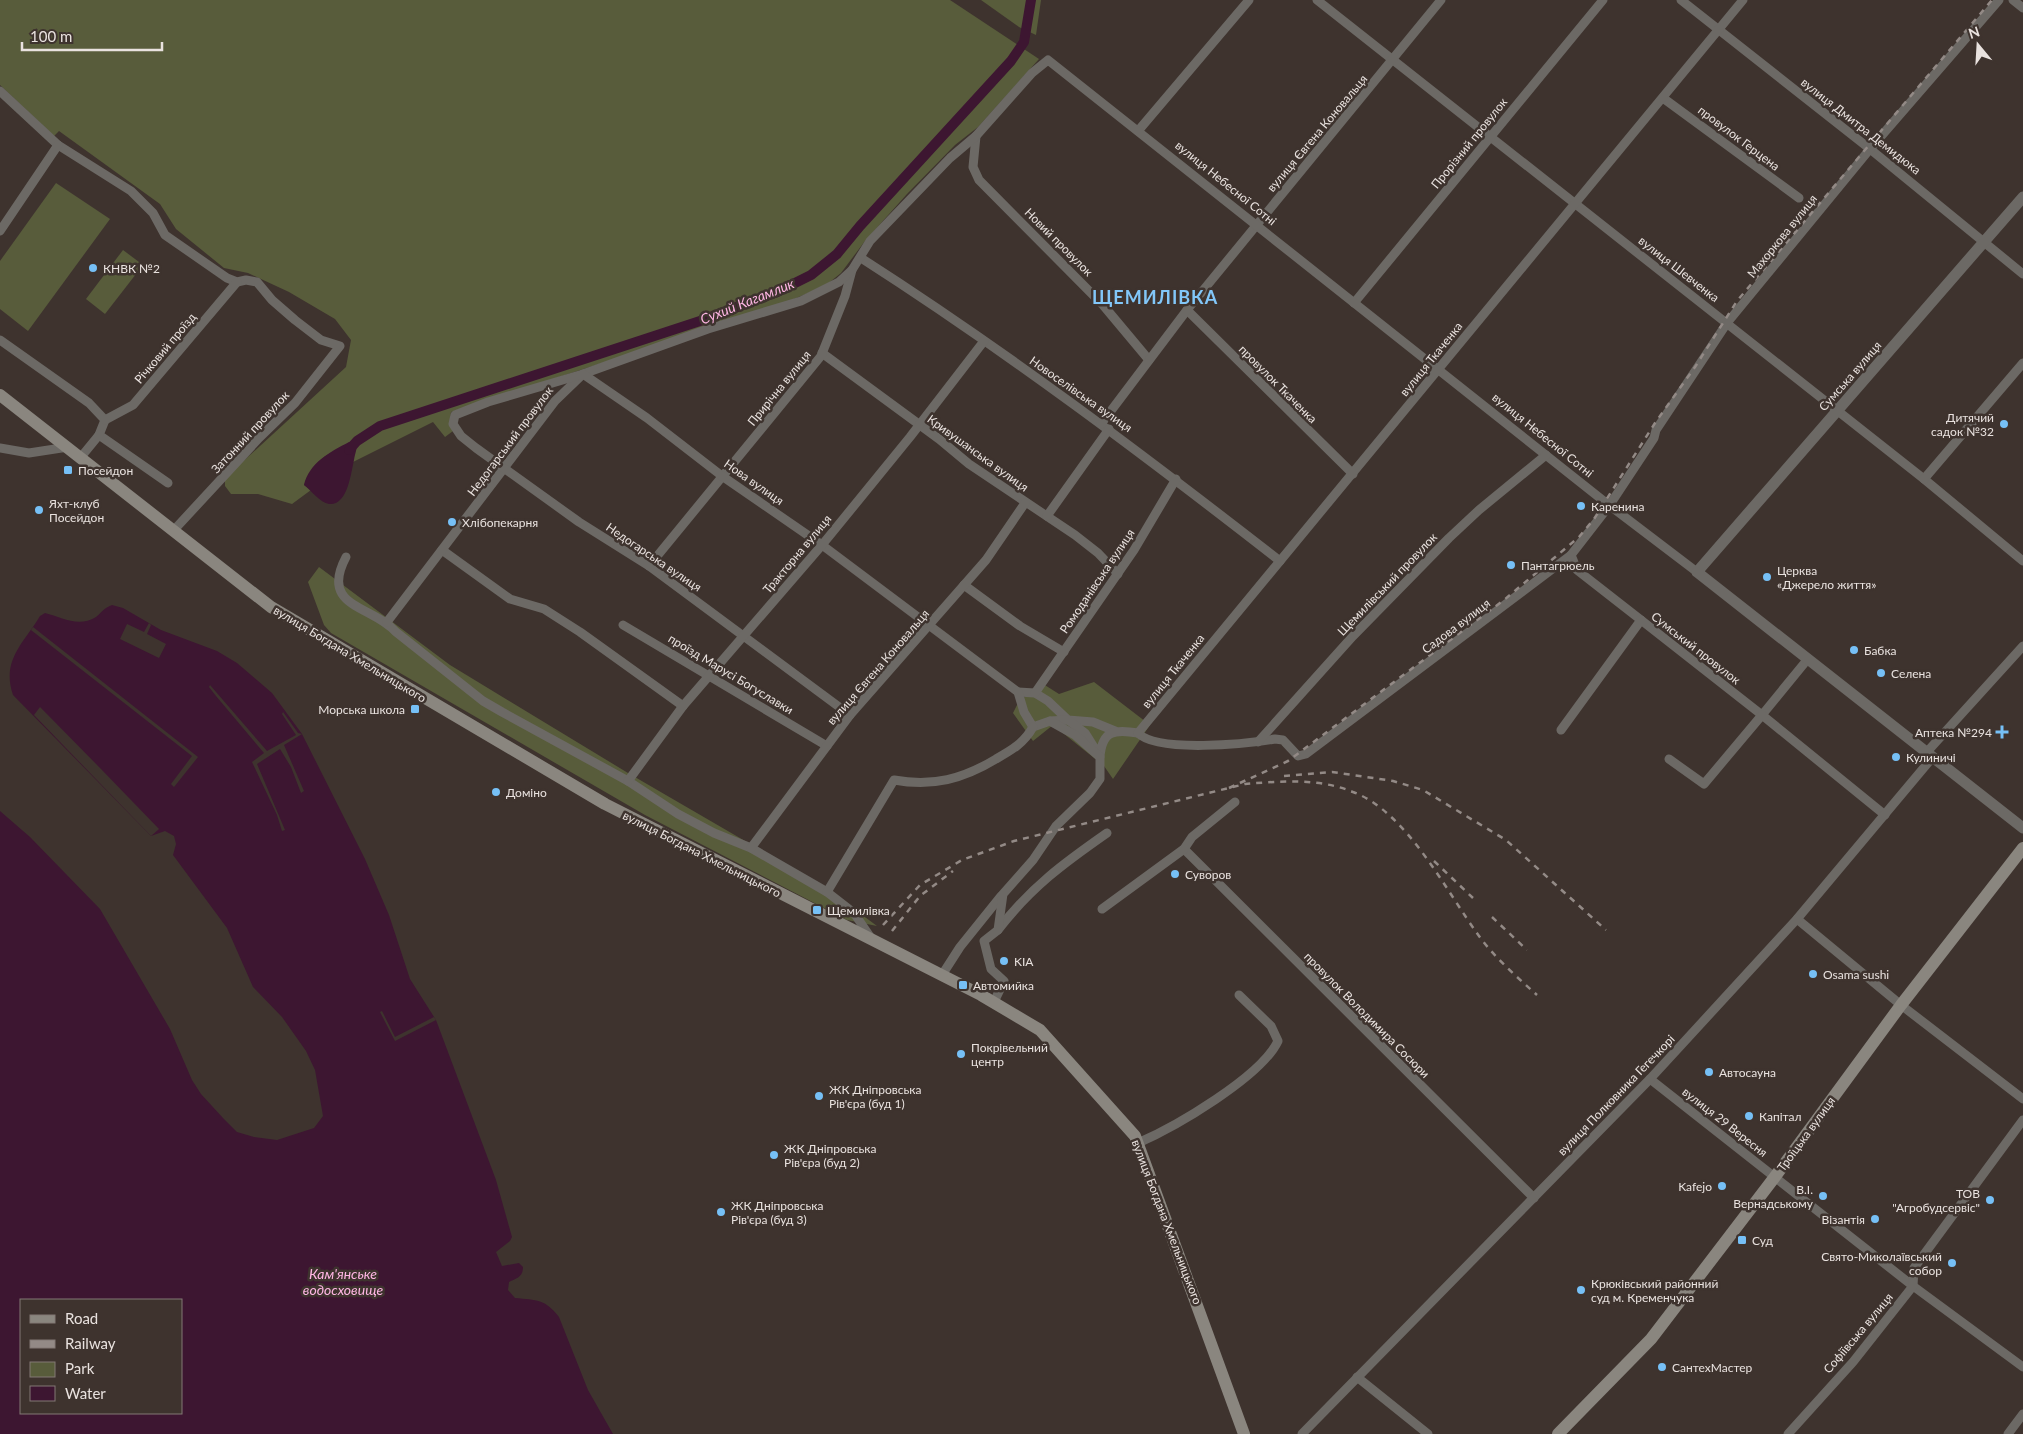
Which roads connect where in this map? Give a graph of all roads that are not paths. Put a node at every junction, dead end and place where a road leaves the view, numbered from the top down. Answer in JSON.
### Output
{"nodes":[{"id":1,"x":1249,"y":0,"type":"edge"},
{"id":2,"x":1317,"y":0,"type":"edge"},
{"id":3,"x":1441,"y":0,"type":"edge"},
{"id":4,"x":1603,"y":0,"type":"edge"},
{"id":5,"x":1682,"y":0,"type":"edge"},
{"id":6,"x":1743,"y":0,"type":"edge"},
{"id":7,"x":1998,"y":0,"type":"edge"},
{"id":8,"x":2013,"y":0,"type":"edge"},
{"id":9,"x":2023,"y":8,"type":"edge"},
{"id":10,"x":1718,"y":30,"type":"junction"},
{"id":11,"x":1394,"y":59,"type":"junction"},
{"id":12,"x":1048,"y":60,"type":"joint"},
{"id":13,"x":0,"y":91,"type":"edge"},
{"id":14,"x":1663,"y":98,"type":"junction"},
{"id":15,"x":1138,"y":131,"type":"junction"},
{"id":16,"x":976,"y":136,"type":"junction"},
{"id":17,"x":1493,"y":137,"type":"junction"},
{"id":18,"x":58,"y":145,"type":"junction"},
{"id":19,"x":1870,"y":149,"type":"junction"},
{"id":20,"x":2023,"y":197,"type":"edge"},
{"id":21,"x":1799,"y":198,"type":"dead end"},
{"id":22,"x":1574,"y":203,"type":"junction"},
{"id":23,"x":1256,"y":226,"type":"junction"},
{"id":24,"x":0,"y":231,"type":"edge"},
{"id":25,"x":1984,"y":242,"type":"junction"},
{"id":26,"x":861,"y":258,"type":"junction"},
{"id":27,"x":852,"y":270,"type":"junction"},
{"id":28,"x":2023,"y":274,"type":"edge"},
{"id":29,"x":237,"y":282,"type":"junction"},
{"id":30,"x":1354,"y":303,"type":"junction"},
{"id":31,"x":1187,"y":310,"type":"junction"},
{"id":32,"x":1727,"y":323,"type":"junction"},
{"id":33,"x":0,"y":340,"type":"edge"},
{"id":34,"x":984,"y":341,"type":"junction"},
{"id":35,"x":822,"y":353,"type":"junction"},
{"id":36,"x":1149,"y":360,"type":"junction"},
{"id":37,"x":2023,"y":363,"type":"edge"},
{"id":38,"x":1438,"y":369,"type":"junction"},
{"id":39,"x":582,"y":374,"type":"junction"},
{"id":40,"x":0,"y":394,"type":"edge"},
{"id":41,"x":1838,"y":411,"type":"junction"},
{"id":42,"x":104,"y":420,"type":"junction"},
{"id":43,"x":1101,"y":424,"type":"junction"},
{"id":44,"x":920,"y":425,"type":"junction"},
{"id":45,"x":1109,"y":429,"type":"junction"},
{"id":46,"x":99,"y":435,"type":"junction"},
{"id":47,"x":68,"y":447,"type":"junction"},
{"id":48,"x":0,"y":448,"type":"edge"},
{"id":49,"x":1546,"y":456,"type":"junction"},
{"id":50,"x":81,"y":458,"type":"junction"},
{"id":51,"x":505,"y":467,"type":"junction"},
{"id":52,"x":1352,"y":474,"type":"junction"},
{"id":53,"x":722,"y":476,"type":"junction"},
{"id":54,"x":1176,"y":479,"type":"junction"},
{"id":55,"x":1924,"y":479,"type":"junction"},
{"id":56,"x":168,"y":483,"type":"dead end"},
{"id":57,"x":1025,"y":503,"type":"junction"},
{"id":58,"x":1609,"y":506,"type":"junction"},
{"id":59,"x":1048,"y":516,"type":"junction"},
{"id":60,"x":174,"y":530,"type":"junction"},
{"id":61,"x":822,"y":545,"type":"junction"},
{"id":62,"x":442,"y":550,"type":"junction"},
{"id":63,"x":1571,"y":555,"type":"junction"},
{"id":64,"x":346,"y":557,"type":"dead end"},
{"id":65,"x":1280,"y":561,"type":"junction"},
{"id":66,"x":2023,"y":561,"type":"edge"},
{"id":67,"x":649,"y":566,"type":"junction"},
{"id":68,"x":1697,"y":572,"type":"junction"},
{"id":69,"x":1118,"y":574,"type":"junction"},
{"id":70,"x":964,"y":585,"type":"junction"},
{"id":71,"x":1642,"y":620,"type":"junction"},
{"id":72,"x":387,"y":622,"type":"junction"},
{"id":73,"x":931,"y":625,"type":"junction"},
{"id":74,"x":623,"y":626,"type":"dead end"},
{"id":75,"x":744,"y":636,"type":"junction"},
{"id":76,"x":2023,"y":646,"type":"edge"},
{"id":77,"x":1064,"y":652,"type":"junction"},
{"id":78,"x":1807,"y":660,"type":"junction"},
{"id":79,"x":710,"y":675,"type":"junction"},
{"id":80,"x":1018,"y":692,"type":"junction"},
{"id":81,"x":1035,"y":693,"type":"junction"},
{"id":82,"x":683,"y":706,"type":"junction"},
{"id":83,"x":850,"y":715,"type":"junction"},
{"id":84,"x":1762,"y":715,"type":"junction"},
{"id":85,"x":1068,"y":720,"type":"junction"},
{"id":86,"x":1050,"y":721,"type":"junction"},
{"id":87,"x":1033,"y":727,"type":"junction"},
{"id":88,"x":1561,"y":730,"type":"dead end"},
{"id":89,"x":1115,"y":731,"type":"junction"},
{"id":90,"x":1138,"y":733,"type":"junction"},
{"id":91,"x":1258,"y":742,"type":"junction"},
{"id":92,"x":827,"y":746,"type":"junction"},
{"id":93,"x":1929,"y":755,"type":"junction"},
{"id":94,"x":1100,"y":757,"type":"junction"},
{"id":95,"x":1669,"y":758,"type":"dead end"},
{"id":96,"x":628,"y":781,"type":"junction"},
{"id":97,"x":1235,"y":802,"type":"dead end"},
{"id":98,"x":1885,"y":815,"type":"junction"},
{"id":99,"x":2023,"y":828,"type":"edge"},
{"id":100,"x":1108,"y":833,"type":"dead end"},
{"id":101,"x":750,"y":848,"type":"junction"},
{"id":102,"x":2023,"y":848,"type":"edge"},
{"id":103,"x":1184,"y":849,"type":"junction"},
{"id":104,"x":827,"y":892,"type":"junction"},
{"id":105,"x":1003,"y":894,"type":"junction"},
{"id":106,"x":1102,"y":909,"type":"dead end"},
{"id":107,"x":1797,"y":919,"type":"junction"},
{"id":108,"x":980,"y":922,"type":"junction"},
{"id":109,"x":998,"y":930,"type":"junction"},
{"id":110,"x":872,"y":940,"type":"junction"},
{"id":111,"x":984,"y":941,"type":"junction"},
{"id":112,"x":942,"y":975,"type":"junction"},
{"id":113,"x":1239,"y":995,"type":"dead end"},
{"id":114,"x":994,"y":1002,"type":"junction"},
{"id":115,"x":1901,"y":1005,"type":"junction"},
{"id":116,"x":1650,"y":1079,"type":"junction"},
{"id":117,"x":2023,"y":1099,"type":"edge"},
{"id":118,"x":2023,"y":1120,"type":"edge"},
{"id":119,"x":1138,"y":1143,"type":"junction"},
{"id":120,"x":1774,"y":1178,"type":"junction"},
{"id":121,"x":1534,"y":1198,"type":"junction"},
{"id":122,"x":1913,"y":1286,"type":"junction"},
{"id":123,"x":2023,"y":1367,"type":"edge"},
{"id":124,"x":1357,"y":1377,"type":"junction"},
{"id":125,"x":2023,"y":1414,"type":"edge"},
{"id":126,"x":1244,"y":1434,"type":"edge"},
{"id":127,"x":1302,"y":1434,"type":"edge"},
{"id":128,"x":1428,"y":1434,"type":"edge"},
{"id":129,"x":1558,"y":1434,"type":"edge"},
{"id":130,"x":1788,"y":1434,"type":"edge"},
{"id":131,"x":2008,"y":1434,"type":"edge"}],
"edges":[{"from":1,"to":15,"type":"street"},
{"from":2,"to":11,"type":"street","name":"вулиця Шевченка"},
{"from":3,"to":11,"type":"street","name":"вулиця Євгена Коновальця"},
{"from":4,"to":17,"type":"street","name":"Прорізний провулок"},
{"from":5,"to":10,"type":"street","name":"вулиця Дмитра Демидюка"},
{"from":6,"to":10,"type":"street","name":"вулиця Ткаченка"},
{"from":7,"to":19,"type":"street","name":"Махоркова вулиця"},
{"from":8,"to":9,"type":"street"},
{"from":10,"to":14,"type":"street","name":"вулиця Ткаченка"},
{"from":10,"to":19,"type":"street","name":"вулиця Дмитра Демидюка"},
{"from":11,"to":17,"type":"street","name":"вулиця Шевченка"},
{"from":11,"to":23,"type":"street","name":"вулиця Євгена Коновальця"},
{"from":12,"to":15,"type":"street","name":"вулиця Небесної Сотні"},
{"from":12,"to":16,"type":"street","name":"Прирічна вулиця"},
{"from":13,"to":18,"type":"street"},
{"from":14,"to":21,"type":"street","name":"провулок Герцена"},
{"from":14,"to":22,"type":"street","name":"вулиця Ткаченка"},
{"from":15,"to":23,"type":"street","name":"вулиця Небесної Сотні"},
{"from":16,"to":26,"type":"street","name":"Прирічна вулиця"},
{"from":16,"to":36,"type":"street","name":"Новий провулок"},
{"from":17,"to":22,"type":"street","name":"вулиця Шевченка"},
{"from":17,"to":30,"type":"street","name":"Прорізний провулок"},
{"from":18,"to":24,"type":"street"},
{"from":18,"to":29,"type":"street"},
{"from":19,"to":25,"type":"street","name":"вулиця Дмитра Демидюка"},
{"from":19,"to":32,"type":"street","name":"Махоркова вулиця"},
{"from":20,"to":25,"type":"street","name":"Сумська вулиця"},
{"from":22,"to":32,"type":"street","name":"вулиця Шевченка"},
{"from":22,"to":38,"type":"street","name":"вулиця Ткаченка"},
{"from":23,"to":30,"type":"street","name":"вулиця Небесної Сотні"},
{"from":23,"to":31,"type":"street","name":"вулиця Євгена Коновальця"},
{"from":25,"to":28,"type":"street","name":"вулиця Дмитра Демидюка"},
{"from":25,"to":41,"type":"street","name":"Сумська вулиця"},
{"from":26,"to":27,"type":"street","name":"Прирічна вулиця"},
{"from":26,"to":34,"type":"street","name":"Новоселівська вулиця"},
{"from":27,"to":35,"type":"street","name":"Прирічна вулиця"},
{"from":27,"to":39,"type":"street"},
{"from":29,"to":42,"type":"street","name":"Річковий проїзд"},
{"from":29,"to":60,"type":"street","name":"Затонний провулок"},
{"from":30,"to":38,"type":"street","name":"вулиця Небесної Сотні"},
{"from":31,"to":36,"type":"street","name":"вулиця Євгена Коновальця"},
{"from":31,"to":52,"type":"street","name":"провулок Ткаченка"},
{"from":32,"to":41,"type":"street","name":"вулиця Шевченка"},
{"from":32,"to":58,"type":"street","name":"Махоркова вулиця"},
{"from":33,"to":42,"type":"street"},
{"from":34,"to":43,"type":"street","name":"Новоселівська вулиця"},
{"from":34,"to":44,"type":"street","name":"Тракторна вулиця"},
{"from":35,"to":44,"type":"street","name":"Кривушанська вулиця"},
{"from":35,"to":53,"type":"street","name":"Прирічна вулиця"},
{"from":36,"to":43,"type":"street","name":"вулиця Євгена Коновальця"},
{"from":37,"to":55,"type":"street"},
{"from":38,"to":49,"type":"street","name":"вулиця Небесної Сотні"},
{"from":38,"to":52,"type":"street","name":"вулиця Ткаченка"},
{"from":39,"to":51,"type":"street","name":"Недогарський провулок"},
{"from":39,"to":51,"type":"street","name":"Недогарська вулиця"},
{"from":39,"to":53,"type":"street","name":"Нова вулиця"},
{"from":40,"to":47,"type":"main road","name":"вулиця Богдана Хмельницького"},
{"from":41,"to":55,"type":"street","name":"вулиця Шевченка"},
{"from":41,"to":68,"type":"street","name":"Сумська вулиця"},
{"from":42,"to":46,"type":"street"},
{"from":43,"to":45,"type":"street","name":"Новоселівська вулиця"},
{"from":44,"to":57,"type":"street","name":"Кривушанська вулиця"},
{"from":44,"to":61,"type":"street","name":"Тракторна вулиця"},
{"from":45,"to":54,"type":"street","name":"Новоселівська вулиця"},
{"from":45,"to":59,"type":"street"},
{"from":46,"to":50,"type":"street"},
{"from":46,"to":56,"type":"street"},
{"from":47,"to":48,"type":"street"},
{"from":47,"to":50,"type":"main road","name":"вулиця Богдана Хмельницького"},
{"from":49,"to":58,"type":"street","name":"вулиця Небесної Сотні"},
{"from":49,"to":91,"type":"street","name":"Щемилівський провулок"},
{"from":50,"to":60,"type":"main road","name":"вулиця Богдана Хмельницького"},
{"from":51,"to":62,"type":"street","name":"Недогарський провулок"},
{"from":51,"to":67,"type":"street","name":"Недогарська вулиця"},
{"from":52,"to":65,"type":"street","name":"вулиця Ткаченка"},
{"from":53,"to":61,"type":"street","name":"Нова вулиця"},
{"from":53,"to":67,"type":"street","name":"Прирічна вулиця"},
{"from":54,"to":65,"type":"street","name":"Новоселівська вулиця"},
{"from":54,"to":69,"type":"street","name":"Ромоданівська вулиця"},
{"from":55,"to":66,"type":"street","name":"вулиця Шевченка"},
{"from":57,"to":59,"type":"street","name":"Кривушанська вулиця"},
{"from":57,"to":70,"type":"street","name":"вулиця Євгена Коновальця"},
{"from":58,"to":63,"type":"street","name":"Садова вулиця"},
{"from":58,"to":68,"type":"street","name":"вулиця Небесної Сотні"},
{"from":59,"to":69,"type":"street","name":"Кривушанська вулиця"},
{"from":60,"to":110,"type":"main road","name":"вулиця Богдана Хмельницького"},
{"from":61,"to":73,"type":"street","name":"Нова вулиця"},
{"from":61,"to":75,"type":"street","name":"Тракторна вулиця"},
{"from":62,"to":72,"type":"street","name":"Недогарський провулок"},
{"from":62,"to":82,"type":"street"},
{"from":63,"to":71,"type":"street"},
{"from":63,"to":91,"type":"street","name":"Садова вулиця"},
{"from":64,"to":72,"type":"street"},
{"from":65,"to":90,"type":"street","name":"вулиця Ткаченка"},
{"from":67,"to":75,"type":"street","name":"Недогарська вулиця"},
{"from":68,"to":78,"type":"street","name":"вулиця Небесної Сотні"},
{"from":69,"to":77,"type":"street","name":"Ромоданівська вулиця"},
{"from":70,"to":73,"type":"street","name":"вулиця Євгена Коновальця"},
{"from":70,"to":77,"type":"street"},
{"from":71,"to":84,"type":"street","name":"Сумський провулок"},
{"from":71,"to":88,"type":"street","name":"Сумський провулок"},
{"from":72,"to":96,"type":"street"},
{"from":73,"to":80,"type":"street","name":"Нова вулиця"},
{"from":73,"to":83,"type":"street","name":"вулиця Євгена Коновальця"},
{"from":74,"to":79,"type":"street","name":"проїзд Марусі Богуславки"},
{"from":75,"to":79,"type":"street","name":"Тракторна вулиця"},
{"from":75,"to":83,"type":"street","name":"Недогарська вулиця"},
{"from":76,"to":93,"type":"street","name":"вулиця Полковника Гегечкорі"},
{"from":77,"to":81,"type":"street","name":"Ромоданівська вулиця"},
{"from":78,"to":84,"type":"street"},
{"from":78,"to":93,"type":"street","name":"вулиця Небесної Сотні"},
{"from":79,"to":82,"type":"street","name":"Тракторна вулиця"},
{"from":79,"to":92,"type":"street","name":"проїзд Марусі Богуславки"},
{"from":80,"to":81,"type":"street"},
{"from":80,"to":87,"type":"street"},
{"from":81,"to":85,"type":"street"},
{"from":82,"to":96,"type":"street","name":"Тракторна вулиця"},
{"from":83,"to":92,"type":"street","name":"вулиця Євгена Коновальця"},
{"from":84,"to":95,"type":"street"},
{"from":84,"to":98,"type":"street","name":"Сумський провулок"},
{"from":85,"to":86,"type":"street"},
{"from":85,"to":89,"type":"street"},
{"from":85,"to":94,"type":"street"},
{"from":86,"to":87,"type":"street"},
{"from":86,"to":94,"type":"street"},
{"from":87,"to":104,"type":"street"},
{"from":89,"to":90,"type":"street"},
{"from":89,"to":94,"type":"street"},
{"from":90,"to":91,"type":"street"},
{"from":92,"to":101,"type":"street","name":"вулиця Євгена Коновальця"},
{"from":93,"to":98,"type":"street","name":"вулиця Полковника Гегечкорі"},
{"from":93,"to":99,"type":"street","name":"вулиця Небесної Сотні"},
{"from":94,"to":105,"type":"street"},
{"from":96,"to":101,"type":"street"},
{"from":97,"to":103,"type":"street"},
{"from":98,"to":107,"type":"street","name":"вулиця Полковника Гегечкорі"},
{"from":100,"to":109,"type":"street"},
{"from":101,"to":104,"type":"street"},
{"from":102,"to":115,"type":"main road","name":"Троїцька вулиця"},
{"from":103,"to":106,"type":"street"},
{"from":103,"to":121,"type":"street","name":"провулок Володимира Сосюри"},
{"from":104,"to":110,"type":"street"},
{"from":105,"to":108,"type":"street"},
{"from":105,"to":109,"type":"street"},
{"from":107,"to":115,"type":"street"},
{"from":107,"to":116,"type":"street","name":"вулиця Полковника Гегечкорі"},
{"from":108,"to":111,"type":"street"},
{"from":108,"to":112,"type":"street"},
{"from":109,"to":111,"type":"street"},
{"from":110,"to":112,"type":"main road","name":"вулиця Богдана Хмельницького"},
{"from":111,"to":114,"type":"street"},
{"from":112,"to":114,"type":"main road","name":"вулиця Богдана Хмельницького"},
{"from":113,"to":119,"type":"street"},
{"from":114,"to":119,"type":"main road","name":"вулиця Богдана Хмельницького"},
{"from":115,"to":117,"type":"street"},
{"from":115,"to":120,"type":"main road","name":"Троїцька вулиця"},
{"from":116,"to":120,"type":"street","name":"вулиця 29 Вересня"},
{"from":116,"to":121,"type":"street","name":"вулиця Полковника Гегечкорі"},
{"from":118,"to":122,"type":"street","name":"Софіївська вулиця"},
{"from":119,"to":126,"type":"main road","name":"вулиця Богдана Хмельницького"},
{"from":120,"to":122,"type":"street","name":"вулиця 29 Вересня"},
{"from":120,"to":129,"type":"main road","name":"Троїцька вулиця"},
{"from":121,"to":124,"type":"street","name":"вулиця Полковника Гегечкорі"},
{"from":122,"to":123,"type":"street","name":"вулиця 29 Вересня"},
{"from":122,"to":130,"type":"street","name":"Софіївська вулиця"},
{"from":124,"to":127,"type":"street","name":"вулиця Полковника Гегечкорі"},
{"from":124,"to":128,"type":"street"},
{"from":125,"to":131,"type":"street"}]}
